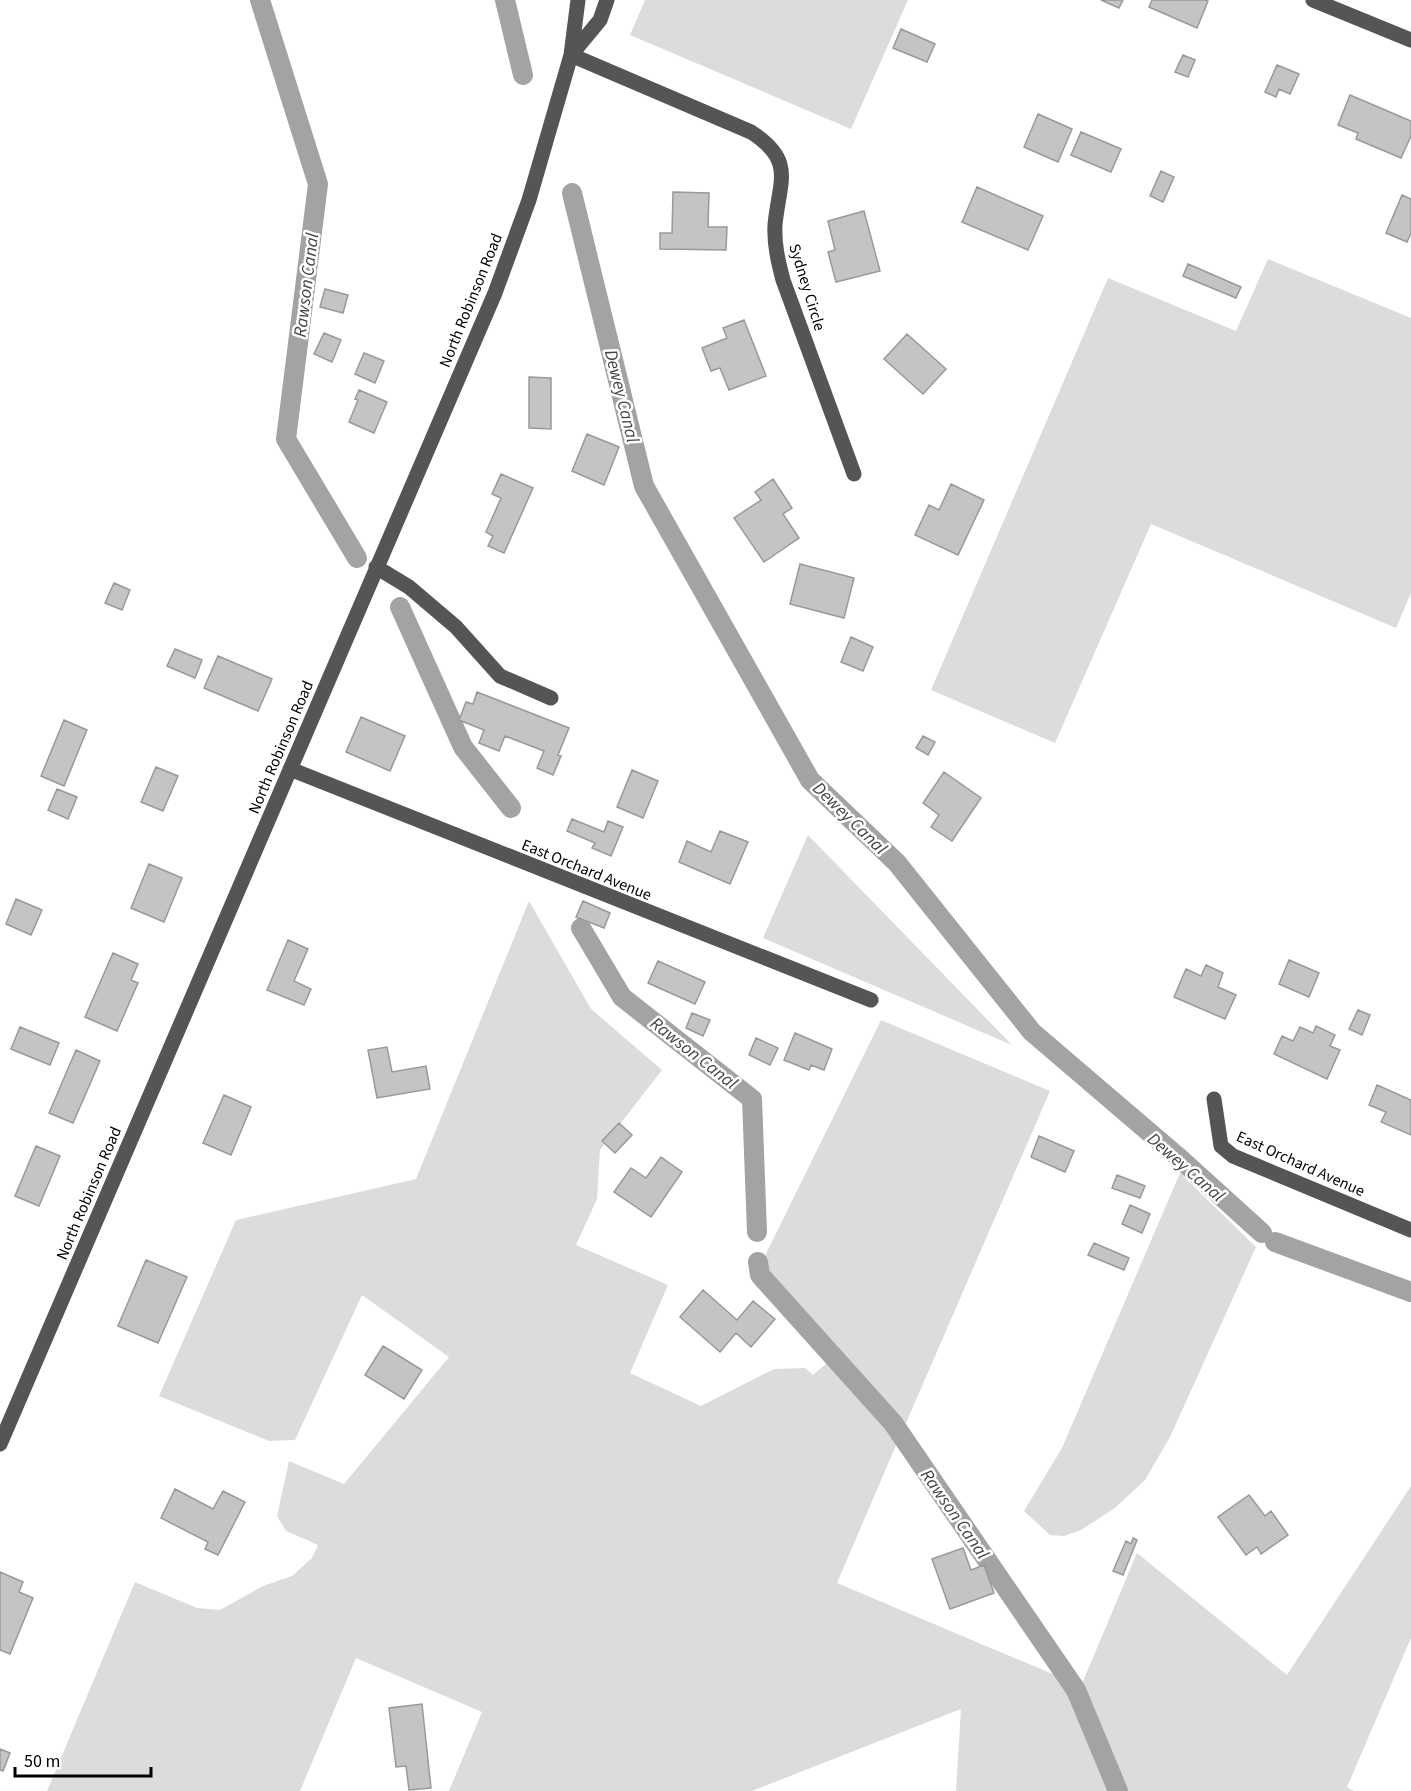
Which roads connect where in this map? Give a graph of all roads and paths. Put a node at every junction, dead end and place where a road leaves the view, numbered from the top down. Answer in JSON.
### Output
{"nodes":[{"id":1,"x":578,"y":0,"type":"edge"},
{"id":2,"x":607,"y":0,"type":"edge"},
{"id":3,"x":1313,"y":0,"type":"edge"},
{"id":4,"x":1411,"y":40,"type":"edge"},
{"id":5,"x":571,"y":56,"type":"junction"},
{"id":6,"x":854,"y":474,"type":"dead end"},
{"id":7,"x":376,"y":567,"type":"junction"},
{"id":8,"x":551,"y":698,"type":"dead end"},
{"id":9,"x":290,"y":769,"type":"junction"},
{"id":10,"x":871,"y":1000,"type":"dead end"},
{"id":11,"x":1214,"y":1099,"type":"dead end"},
{"id":12,"x":1411,"y":1230,"type":"edge"},
{"id":13,"x":0,"y":1444,"type":"edge"}],
"edges":[{"from":1,"to":5,"type":"street","name":"North Robinson Road"},
{"from":2,"to":5,"type":"street","name":"North Robinson Road"},
{"from":3,"to":4,"type":"street"},
{"from":5,"to":6,"type":"street","name":"Sydney Circle"},
{"from":5,"to":7,"type":"street","name":"North Robinson Road"},
{"from":7,"to":8,"type":"street"},
{"from":7,"to":9,"type":"street","name":"North Robinson Road"},
{"from":9,"to":10,"type":"street","name":"East Orchard Avenue"},
{"from":9,"to":13,"type":"street","name":"North Robinson Road"},
{"from":11,"to":12,"type":"street","name":"East Orchard Avenue"}]}
